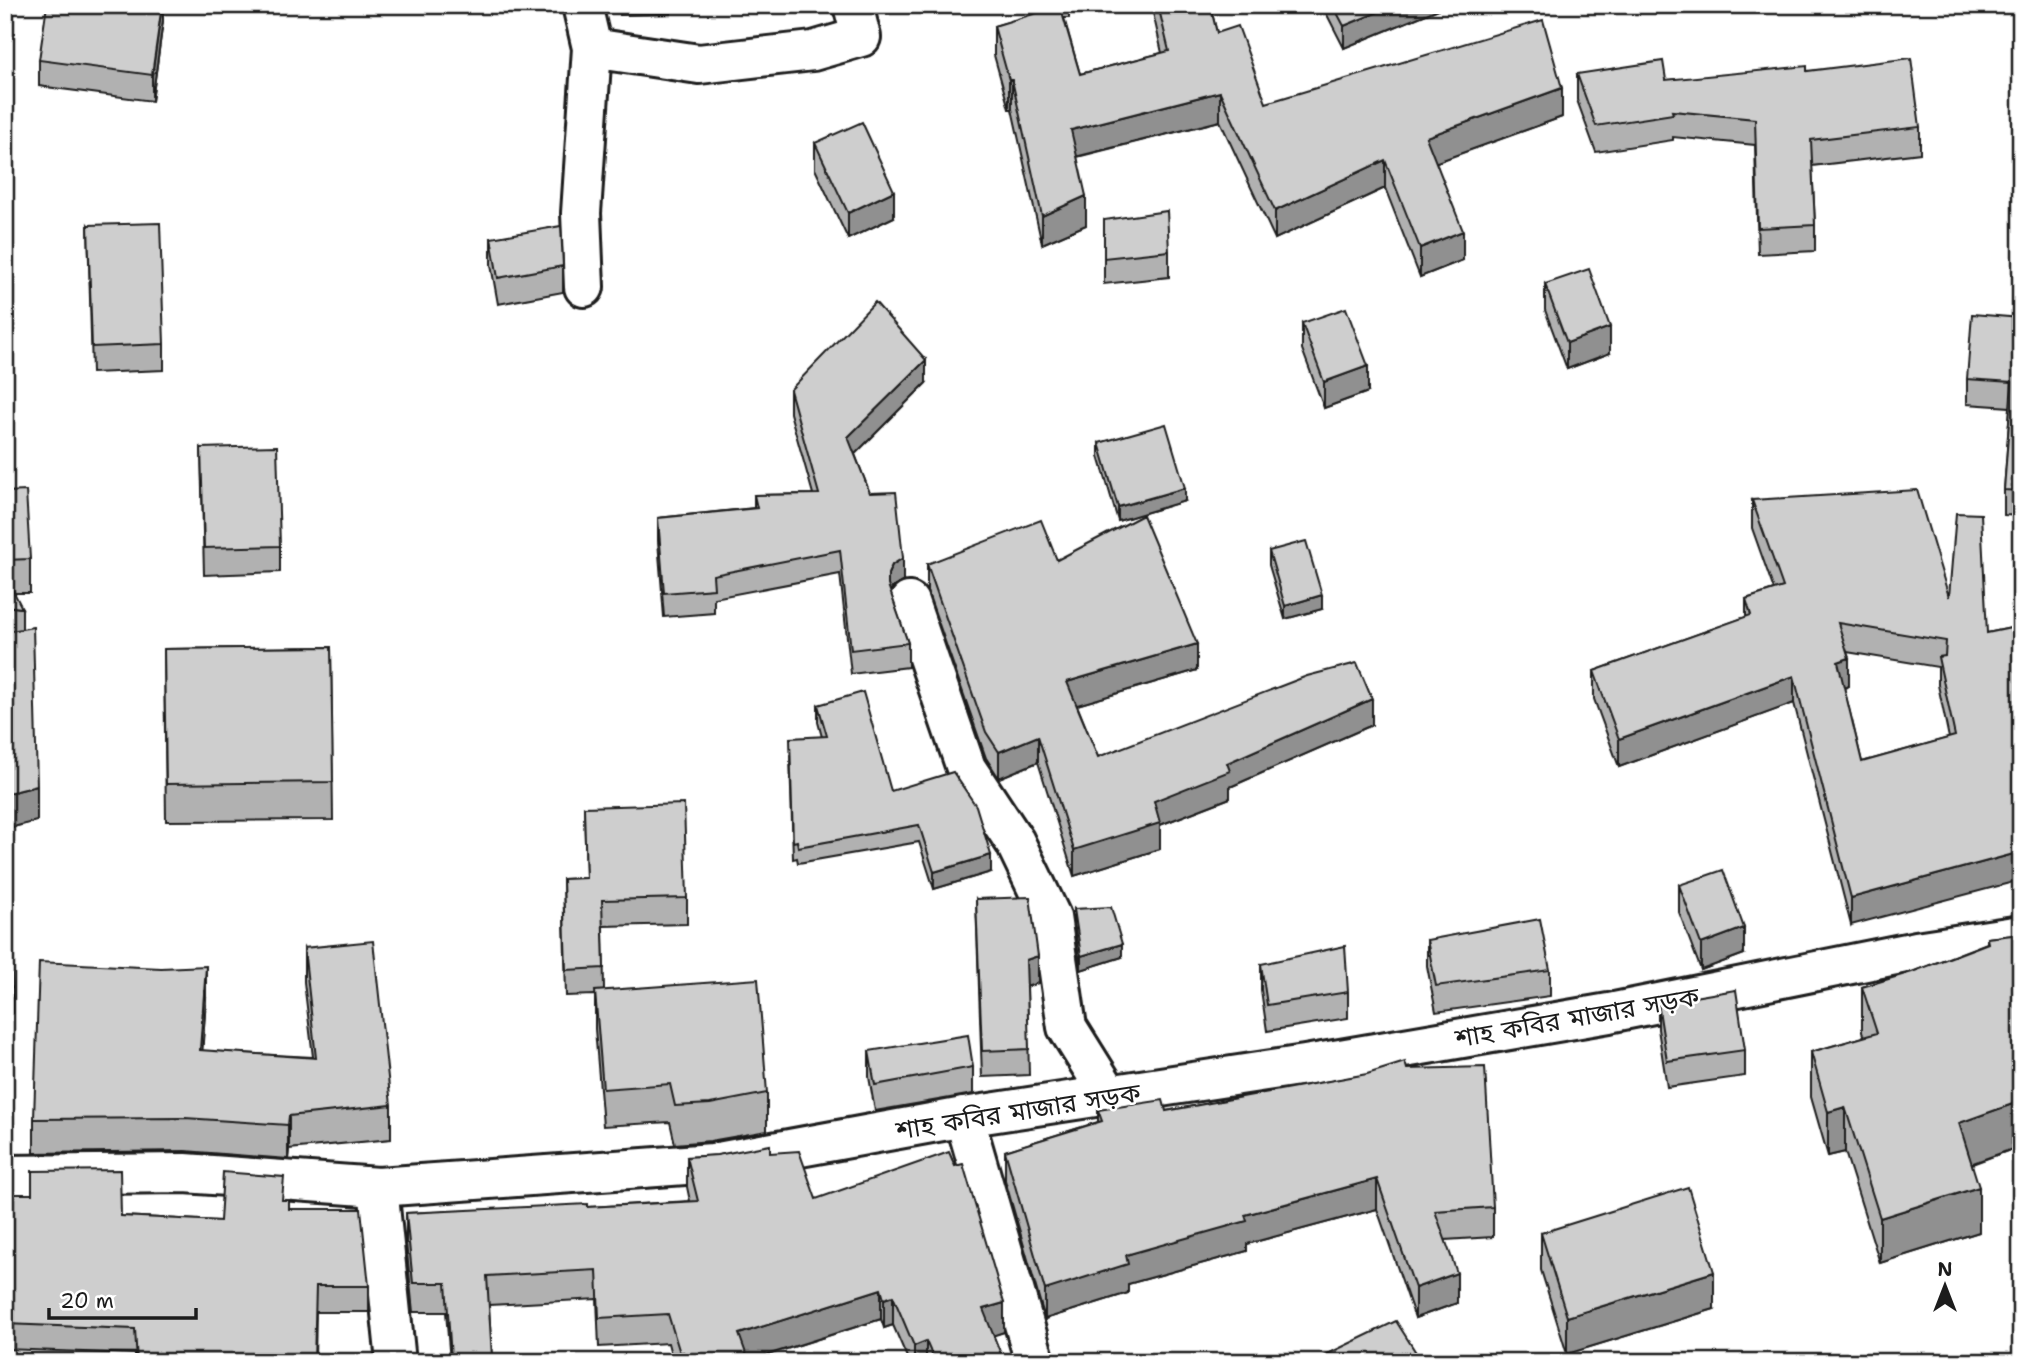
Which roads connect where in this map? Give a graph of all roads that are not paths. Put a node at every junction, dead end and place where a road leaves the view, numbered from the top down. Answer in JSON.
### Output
{"nodes":[{"id":1,"x":582,"y":5,"type":"edge"},
{"id":2,"x":853,"y":5,"type":"edge"},
{"id":3,"x":592,"y":48,"type":"junction"},
{"id":4,"x":583,"y":288,"type":"dead end"},
{"id":5,"x":909,"y":601,"type":"dead end"},
{"id":6,"x":2021,"y":935,"type":"edge"},
{"id":7,"x":1110,"y":1096,"type":"junction"},
{"id":8,"x":964,"y":1117,"type":"junction"},
{"id":9,"x":5,"y":1175,"type":"edge"},
{"id":10,"x":378,"y":1187,"type":"junction"},
{"id":11,"x":396,"y":1362,"type":"edge"},
{"id":12,"x":1035,"y":1362,"type":"edge"}],
"edges":[{"from":1,"to":3,"type":"street"},
{"from":2,"to":3,"type":"street"},
{"from":3,"to":4,"type":"street"},
{"from":5,"to":7,"type":"street"},
{"from":6,"to":7,"type":"street","name":"শাহ কবির মাজার সড়ক"},
{"from":7,"to":8,"type":"street","name":"শাহ কবির মাজার সড়ক"},
{"from":8,"to":10,"type":"street","name":"শাহ কবির মাজার সড়ক"},
{"from":8,"to":12,"type":"street"},
{"from":9,"to":10,"type":"street","name":"শাহ কবির মাজার সড়ক"},
{"from":10,"to":11,"type":"street"}]}
